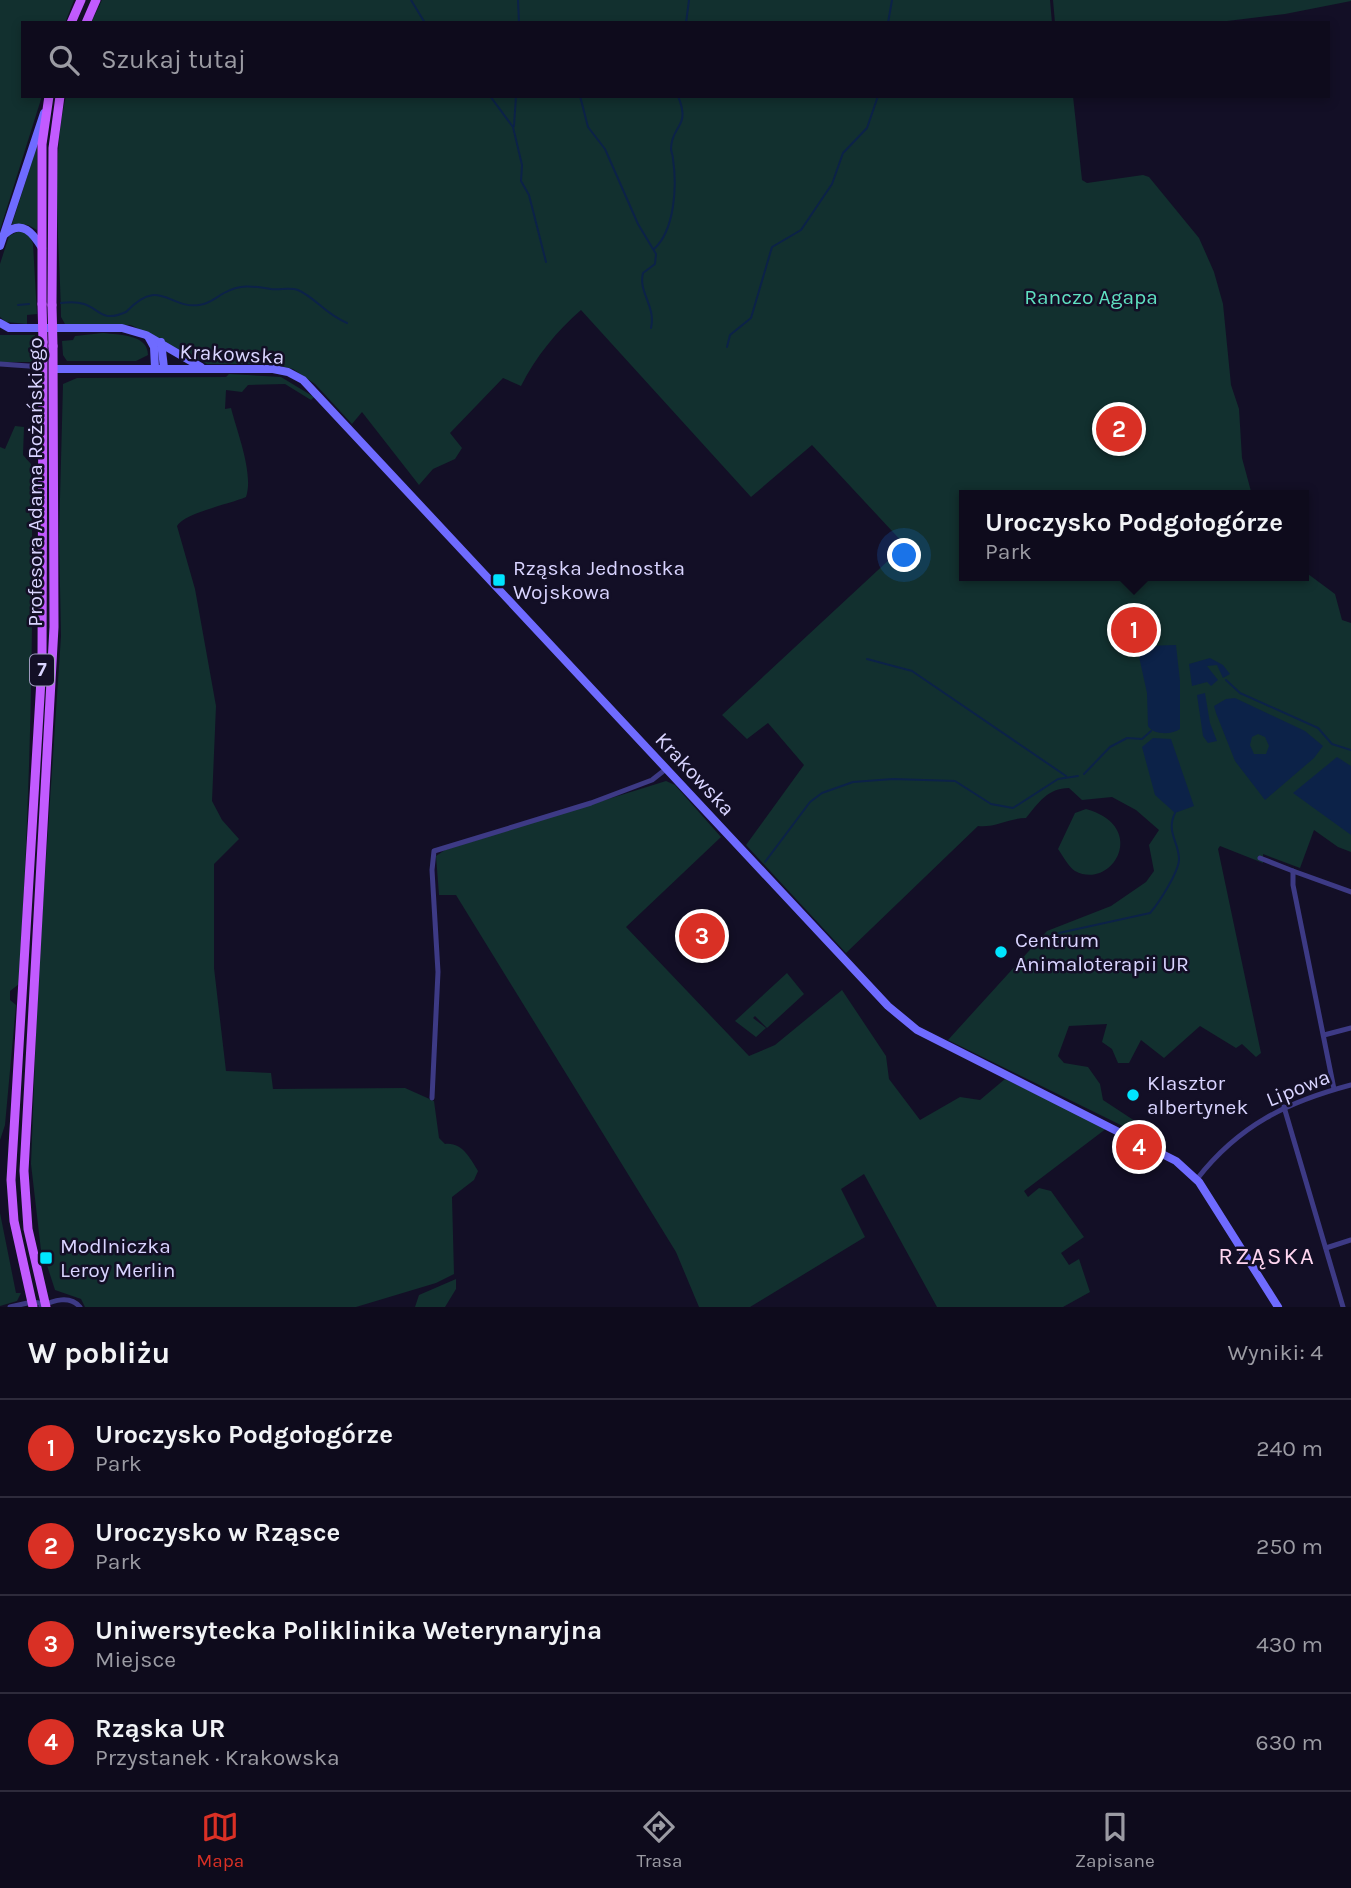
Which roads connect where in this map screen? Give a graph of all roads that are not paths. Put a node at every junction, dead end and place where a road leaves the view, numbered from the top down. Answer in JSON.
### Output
{"nodes":[{"id":1,"x":81,"y":0,"type":"edge"},
{"id":2,"x":96,"y":0,"type":"edge"},
{"id":3,"x":72,"y":21,"type":"edge"},
{"id":4,"x":87,"y":21,"type":"edge"},
{"id":5,"x":49,"y":98,"type":"edge"},
{"id":6,"x":60,"y":98,"type":"edge"},
{"id":7,"x":46,"y":111,"type":"junction"},
{"id":8,"x":3,"y":236,"type":"junction"},
{"id":9,"x":0,"y":246,"type":"edge"},
{"id":10,"x":43,"y":250,"type":"junction"},
{"id":11,"x":47,"y":305,"type":"junction"},
{"id":12,"x":0,"y":323,"type":"edge"},
{"id":13,"x":4,"y":328,"type":"edge"},
{"id":14,"x":148,"y":336,"type":"junction"},
{"id":15,"x":160,"y":342,"type":"junction"},
{"id":16,"x":0,"y":364,"type":"edge"},
{"id":17,"x":43,"y":367,"type":"junction"},
{"id":18,"x":159,"y":368,"type":"junction"},
{"id":19,"x":204,"y":368,"type":"junction"},
{"id":20,"x":53,"y":369,"type":"junction"},
{"id":21,"x":666,"y":769,"type":"junction"},
{"id":22,"x":1260,"y":858,"type":"dead end"},
{"id":23,"x":1293,"y":871,"type":"junction"},
{"id":24,"x":1351,"y":892,"type":"edge"},
{"id":25,"x":1351,"y":1028,"type":"edge"},
{"id":26,"x":1324,"y":1035,"type":"junction"},
{"id":27,"x":1351,"y":1085,"type":"edge"},
{"id":28,"x":1334,"y":1089,"type":"junction"},
{"id":29,"x":432,"y":1098,"type":"dead end"},
{"id":30,"x":1284,"y":1107,"type":"junction"},
{"id":31,"x":1197,"y":1179,"type":"junction"},
{"id":32,"x":1351,"y":1240,"type":"edge"},
{"id":33,"x":1326,"y":1248,"type":"junction"},
{"id":34,"x":40,"y":1305,"type":"edge"},
{"id":35,"x":10,"y":1307,"type":"edge"},
{"id":36,"x":79,"y":1307,"type":"edge"},
{"id":37,"x":1278,"y":1307,"type":"edge"},
{"id":38,"x":1343,"y":1307,"type":"edge"}],
"edges":[{"from":1,"to":3,"type":"main road"},
{"from":2,"to":4,"type":"main road"},
{"from":5,"to":7,"type":"main road","number":"7"},
{"from":6,"to":11,"type":"main road","name":"Profesora Adama Rożańskiego","number":"7"},
{"from":7,"to":8,"type":"street"},
{"from":7,"to":10,"type":"main road","name":"Profesora Adama Rożańskiego","number":"7"},
{"from":8,"to":9,"type":"street"},
{"from":8,"to":10,"type":"street"},
{"from":10,"to":11,"type":"main road","name":"Profesora Adama Rożańskiego","number":"7"},
{"from":11,"to":17,"type":"main road","name":"Profesora Adama Rożańskiego","number":"7","bridge":true},
{"from":11,"to":20,"type":"main road","name":"Profesora Adama Rożańskiego","number":"7","bridge":true},
{"from":12,"to":13,"type":"street"},
{"from":13,"to":14,"type":"street"},
{"from":14,"to":15,"type":"street"},
{"from":14,"to":18,"type":"street"},
{"from":15,"to":18,"type":"street"},
{"from":15,"to":19,"type":"street"},
{"from":16,"to":17,"type":"street"},
{"from":17,"to":34,"type":"main road","name":"Profesora Adama Rożańskiego","number":"7"},
{"from":18,"to":19,"type":"street","name":"Krakowska"},
{"from":18,"to":20,"type":"street","name":"Krakowska"},
{"from":19,"to":21,"type":"street","name":"Krakowska"},
{"from":20,"to":34,"type":"main road","name":"Profesora Adama Rożańskiego","number":"7"},
{"from":21,"to":29,"type":"street"},
{"from":21,"to":31,"type":"street","name":"Krakowska"},
{"from":22,"to":23,"type":"street"},
{"from":23,"to":24,"type":"street"},
{"from":23,"to":26,"type":"street"},
{"from":25,"to":26,"type":"street"},
{"from":26,"to":28,"type":"street"},
{"from":27,"to":28,"type":"street","name":"Lipowa"},
{"from":28,"to":30,"type":"street","name":"Lipowa"},
{"from":30,"to":31,"type":"street","name":"Lipowa"},
{"from":30,"to":33,"type":"street"},
{"from":31,"to":37,"type":"street","name":"Krakowska"},
{"from":32,"to":33,"type":"street"},
{"from":33,"to":38,"type":"street"},
{"from":34,"to":35,"type":"street"},
{"from":34,"to":36,"type":"street"}]}
